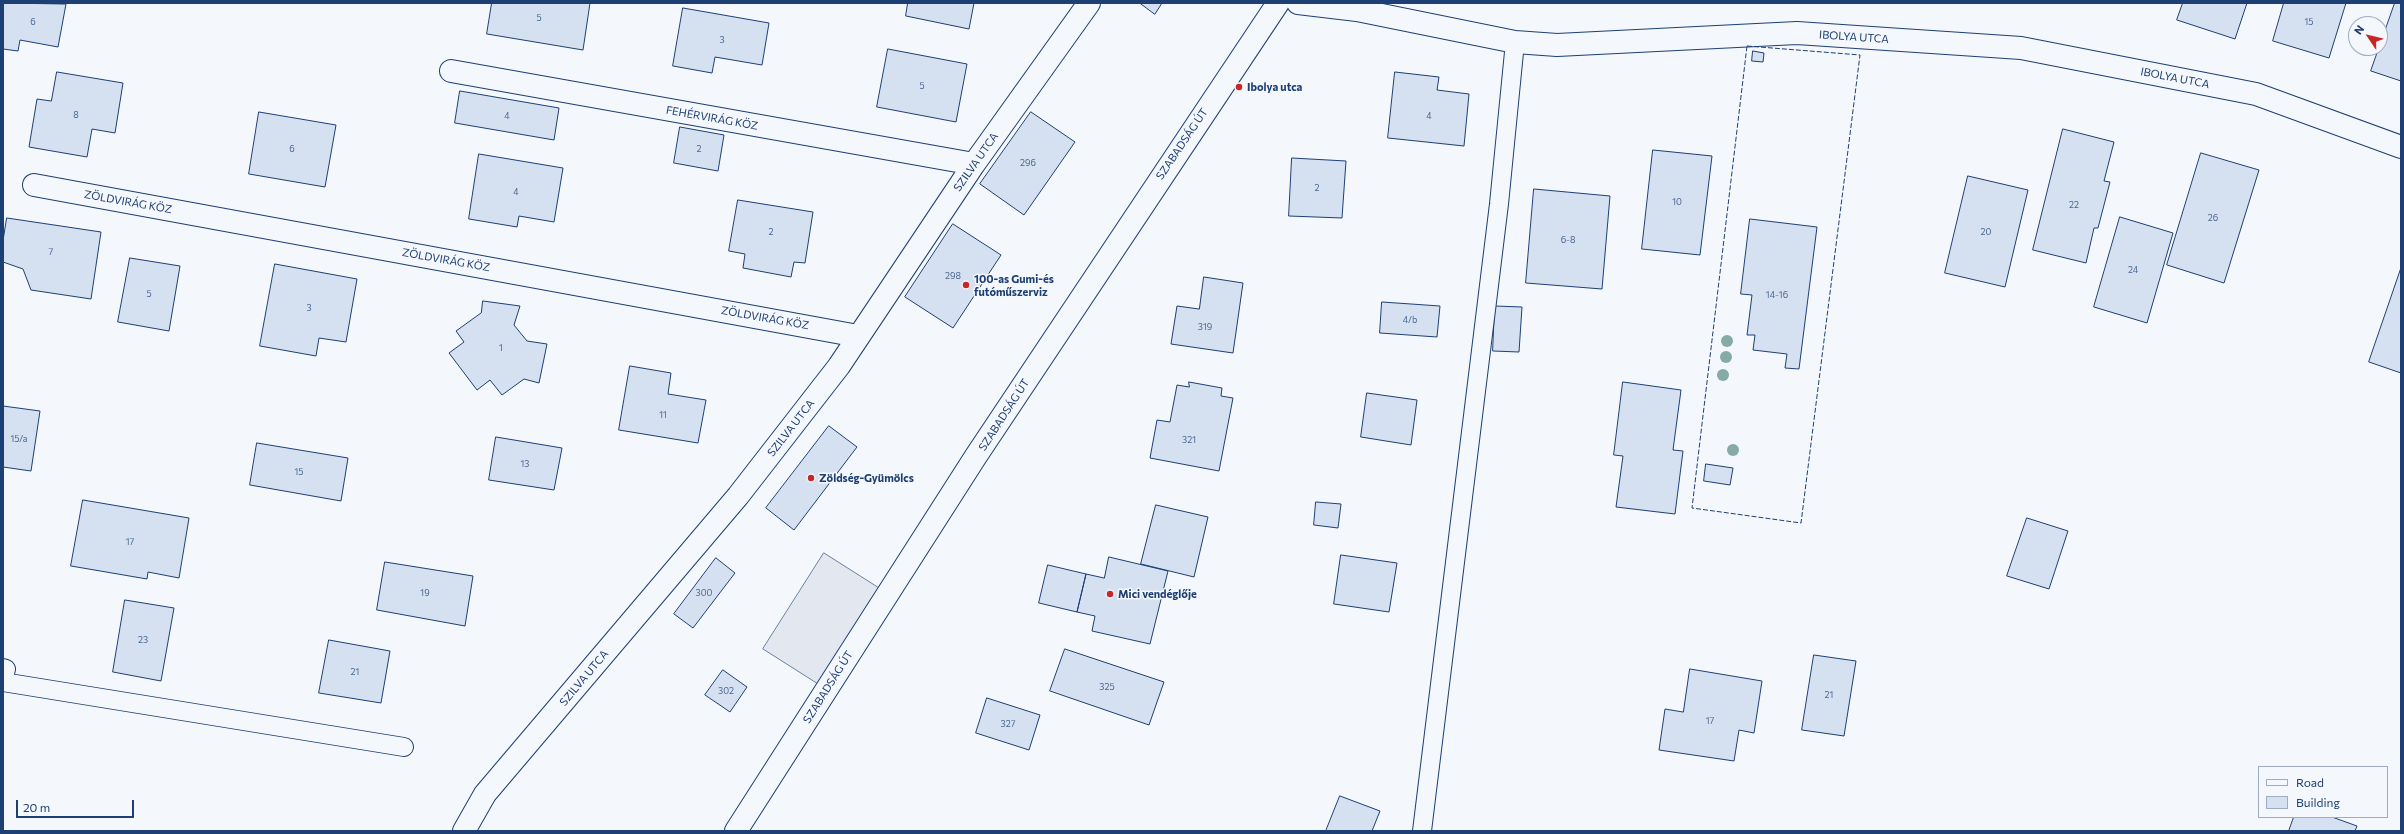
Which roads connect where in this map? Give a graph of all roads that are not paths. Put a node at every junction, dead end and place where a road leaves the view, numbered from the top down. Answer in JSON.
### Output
{"nodes":[{"id":1,"x":1088,"y":3,"type":"edge"},
{"id":2,"x":1278,"y":3,"type":"edge"},
{"id":3,"x":1298,"y":3,"type":"edge"},
{"id":4,"x":1514,"y":42,"type":"junction"},
{"id":5,"x":451,"y":71,"type":"dead end"},
{"id":6,"x":2401,"y":147,"type":"edge"},
{"id":7,"x":974,"y":164,"type":"junction"},
{"id":8,"x":34,"y":185,"type":"dead end"},
{"id":9,"x":858,"y":336,"type":"junction"},
{"id":10,"x":3,"y":668,"type":"edge"},
{"id":11,"x":3,"y":681,"type":"edge"},
{"id":12,"x":404,"y":747,"type":"dead end"},
{"id":13,"x":464,"y":831,"type":"edge"},
{"id":14,"x":736,"y":831,"type":"edge"},
{"id":15,"x":1422,"y":831,"type":"edge"}],
"edges":[{"from":1,"to":7,"type":"street","name":"SZILVA UTCA"},
{"from":2,"to":14,"type":"street","name":"SZABADSÁG ÚT"},
{"from":3,"to":4,"type":"street","name":"IBOLYA UTCA"},
{"from":4,"to":6,"type":"street","name":"IBOLYA UTCA"},
{"from":4,"to":15,"type":"lane"},
{"from":5,"to":7,"type":"street","name":"FEHÉRVIRÁG KÖZ"},
{"from":7,"to":9,"type":"street","name":"SZILVA UTCA"},
{"from":8,"to":9,"type":"street","name":"ZÖLDVIRÁG KÖZ"},
{"from":9,"to":13,"type":"street","name":"SZILVA UTCA"},
{"from":10,"to":11,"type":"lane"},
{"from":11,"to":12,"type":"lane"}]}
